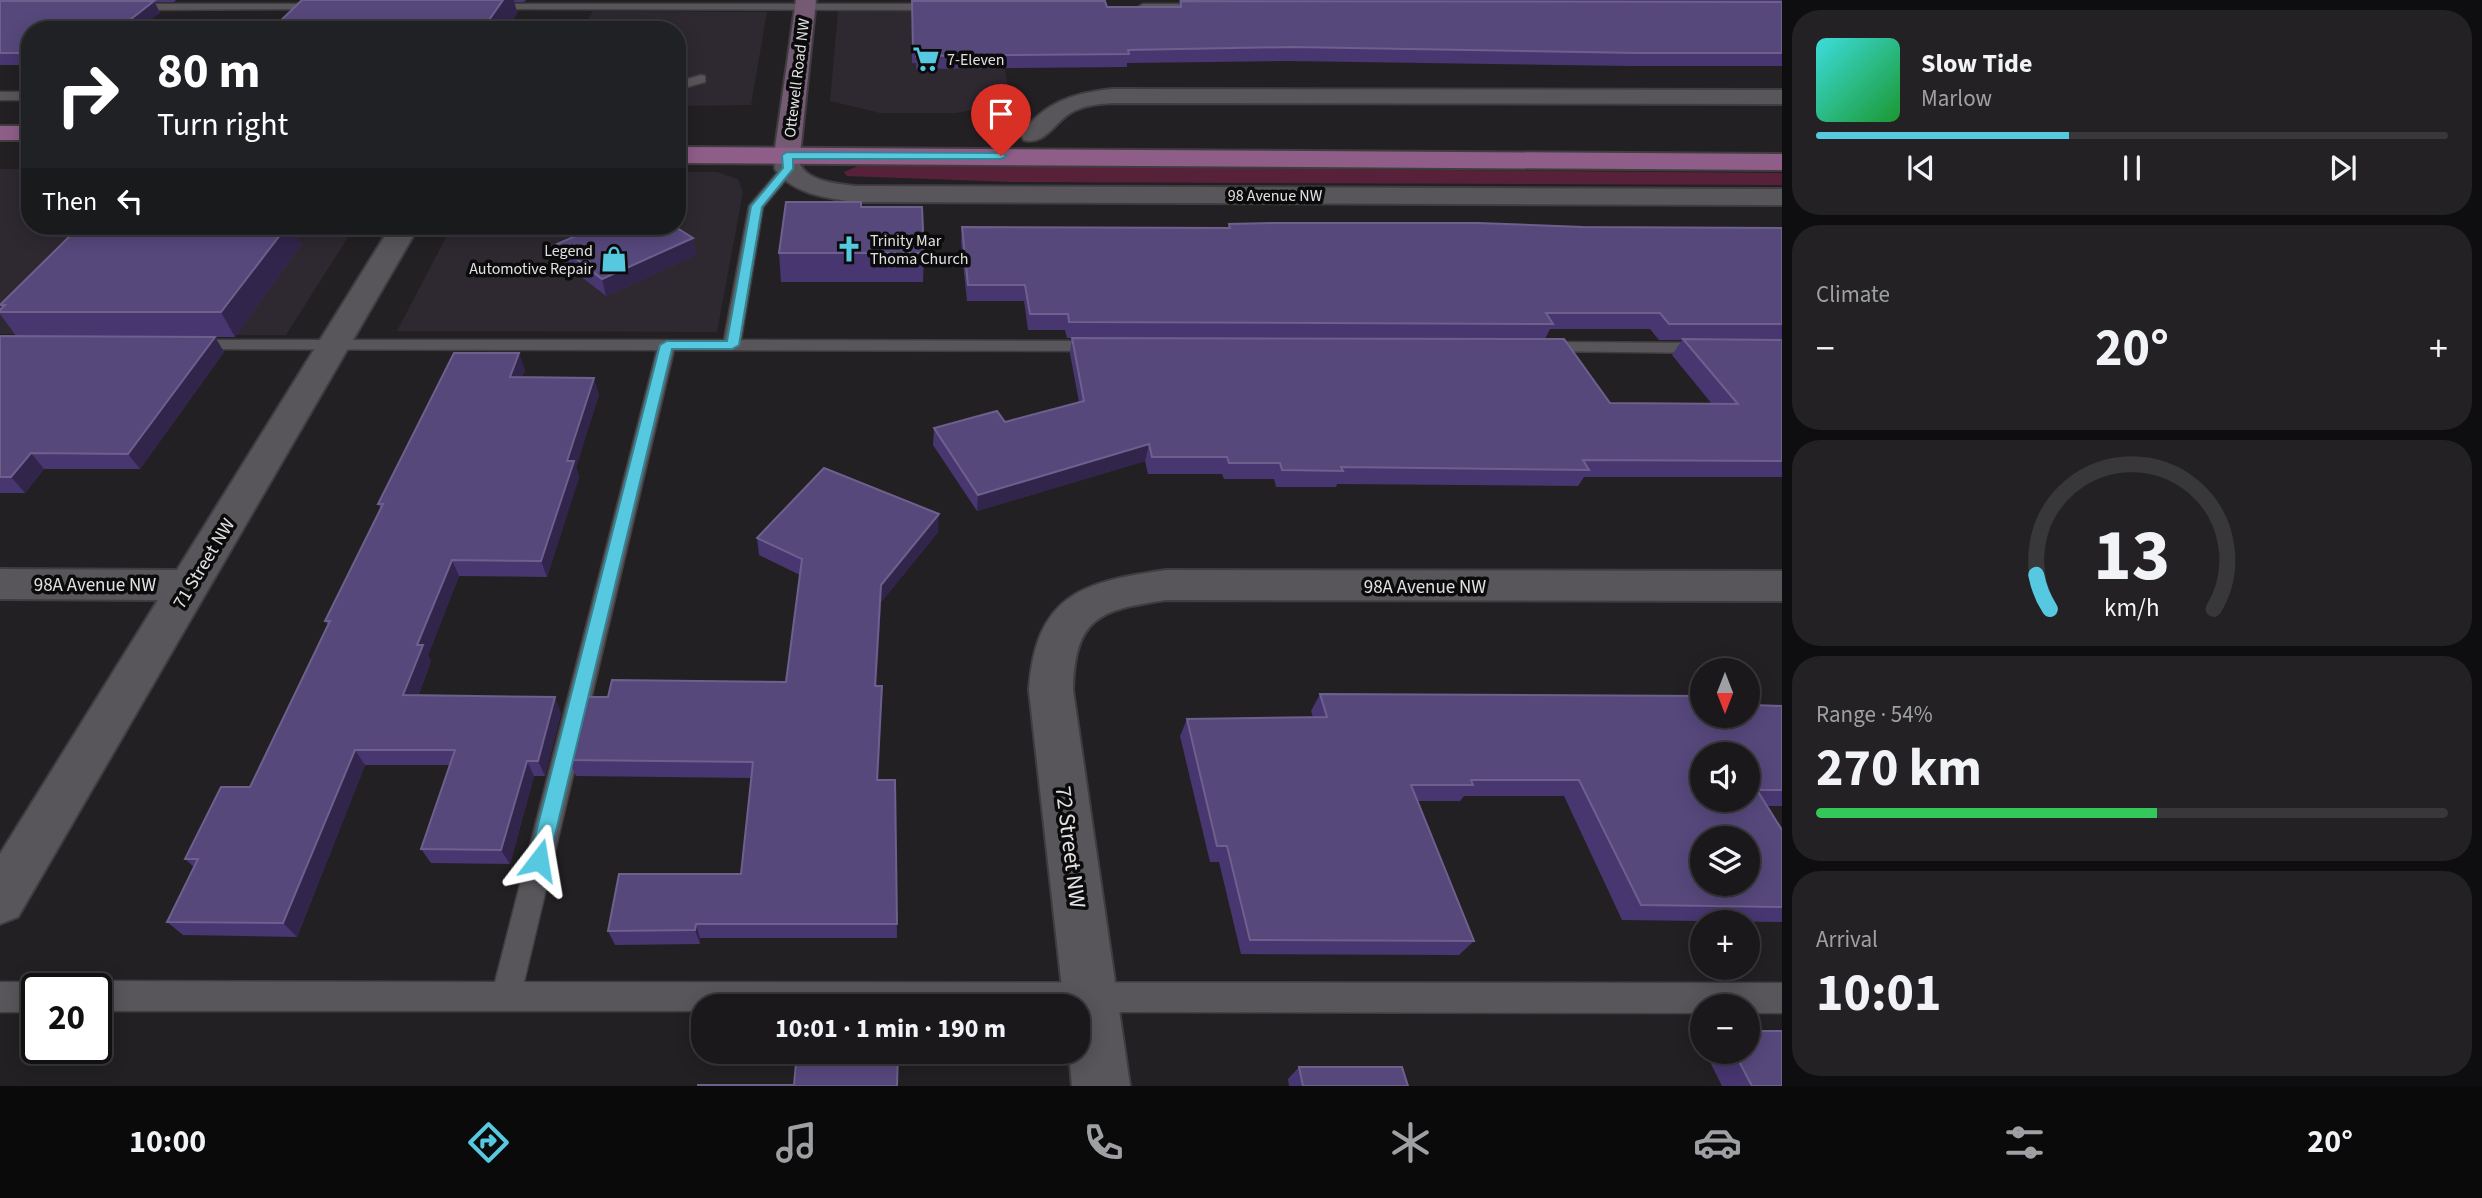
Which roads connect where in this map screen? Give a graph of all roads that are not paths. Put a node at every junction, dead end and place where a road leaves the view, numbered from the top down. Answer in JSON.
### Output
{"nodes":[{"id":1,"x":168,"y":3,"type":"edge"},
{"id":2,"x":806,"y":4,"type":"edge"},
{"id":3,"x":109,"y":7,"type":"edge"},
{"id":4,"x":331,"y":7,"type":"edge"},
{"id":5,"x":470,"y":7,"type":"edge"},
{"id":6,"x":946,"y":7,"type":"edge"},
{"id":7,"x":1124,"y":7,"type":"edge"},
{"id":8,"x":1220,"y":7,"type":"edge"},
{"id":9,"x":701,"y":79,"type":"dead end"},
{"id":10,"x":686,"y":83,"type":"edge"},
{"id":11,"x":0,"y":96,"type":"edge"},
{"id":12,"x":21,"y":96,"type":"edge"},
{"id":13,"x":1782,"y":97,"type":"edge"},
{"id":14,"x":0,"y":133,"type":"edge"},
{"id":15,"x":21,"y":133,"type":"edge"},
{"id":16,"x":1033,"y":135,"type":"junction"},
{"id":17,"x":1360,"y":135,"type":"dead end"},
{"id":18,"x":686,"y":136,"type":"edge"},
{"id":19,"x":0,"y":152,"type":"edge"},
{"id":20,"x":21,"y":152,"type":"edge"},
{"id":21,"x":788,"y":153,"type":"junction"},
{"id":22,"x":686,"y":155,"type":"edge"},
{"id":23,"x":1782,"y":162,"type":"edge"},
{"id":24,"x":1782,"y":197,"type":"edge"},
{"id":25,"x":400,"y":235,"type":"edge"},
{"id":26,"x":178,"y":344,"type":"edge"},
{"id":27,"x":334,"y":344,"type":"junction"},
{"id":28,"x":667,"y":345,"type":"junction"},
{"id":29,"x":732,"y":345,"type":"junction"},
{"id":30,"x":1124,"y":346,"type":"edge"},
{"id":31,"x":1530,"y":347,"type":"edge"},
{"id":32,"x":1726,"y":348,"type":"edge"},
{"id":33,"x":0,"y":584,"type":"edge"},
{"id":34,"x":190,"y":584,"type":"junction"},
{"id":35,"x":1782,"y":586,"type":"edge"},
{"id":36,"x":1074,"y":613,"type":"joint"},
{"id":37,"x":0,"y":900,"type":"edge"},
{"id":38,"x":1089,"y":994,"type":"edge"},
{"id":39,"x":506,"y":995,"type":"junction"},
{"id":40,"x":691,"y":995,"type":"edge"},
{"id":41,"x":1090,"y":995,"type":"edge"},
{"id":42,"x":112,"y":996,"type":"edge"},
{"id":43,"x":0,"y":997,"type":"edge"},
{"id":44,"x":21,"y":997,"type":"edge"},
{"id":45,"x":1782,"y":998,"type":"edge"},
{"id":46,"x":1090,"y":1003,"type":"edge"},
{"id":47,"x":1101,"y":1086,"type":"edge"}],
"edges":[{"from":1,"to":3,"type":"lane"},
{"from":1,"to":4,"type":"lane"},
{"from":2,"to":5,"type":"lane"},
{"from":2,"to":6,"type":"lane"},
{"from":2,"to":21,"type":"street","name":"Ottewell Road NW"},
{"from":7,"to":8,"type":"lane"},
{"from":9,"to":10,"type":"lane"},
{"from":11,"to":12,"type":"lane"},
{"from":13,"to":16,"type":"street"},
{"from":14,"to":15,"type":"main road"},
{"from":16,"to":17,"type":"main road","name":"98 Avenue NW"},
{"from":16,"to":21,"type":"main road","name":"98 Avenue NW"},
{"from":18,"to":21,"type":"main road","name":"98 Avenue NW"},
{"from":19,"to":20,"type":"main road"},
{"from":21,"to":22,"type":"main road","name":"98 Avenue NW"},
{"from":21,"to":23,"type":"main road","name":"98 Avenue NW"},
{"from":21,"to":24,"type":"street","name":"98 Avenue NW"},
{"from":21,"to":29,"type":"lane"},
{"from":25,"to":27,"type":"street","name":"71 Street NW"},
{"from":26,"to":27,"type":"lane"},
{"from":27,"to":28,"type":"lane"},
{"from":27,"to":34,"type":"street","name":"71 Street NW"},
{"from":28,"to":29,"type":"lane"},
{"from":28,"to":39,"type":"lane"},
{"from":29,"to":30,"type":"lane"},
{"from":31,"to":32,"type":"lane"},
{"from":33,"to":34,"type":"street","name":"98A Avenue NW"},
{"from":34,"to":37,"type":"street","name":"71 Street NW"},
{"from":35,"to":36,"type":"street","name":"98A Avenue NW"},
{"from":36,"to":38,"type":"street","name":"72 Street NW"},
{"from":39,"to":40,"type":"lane"},
{"from":39,"to":42,"type":"lane"},
{"from":41,"to":45,"type":"lane"},
{"from":43,"to":44,"type":"lane"},
{"from":46,"to":47,"type":"street","name":"72 Street NW"}]}
